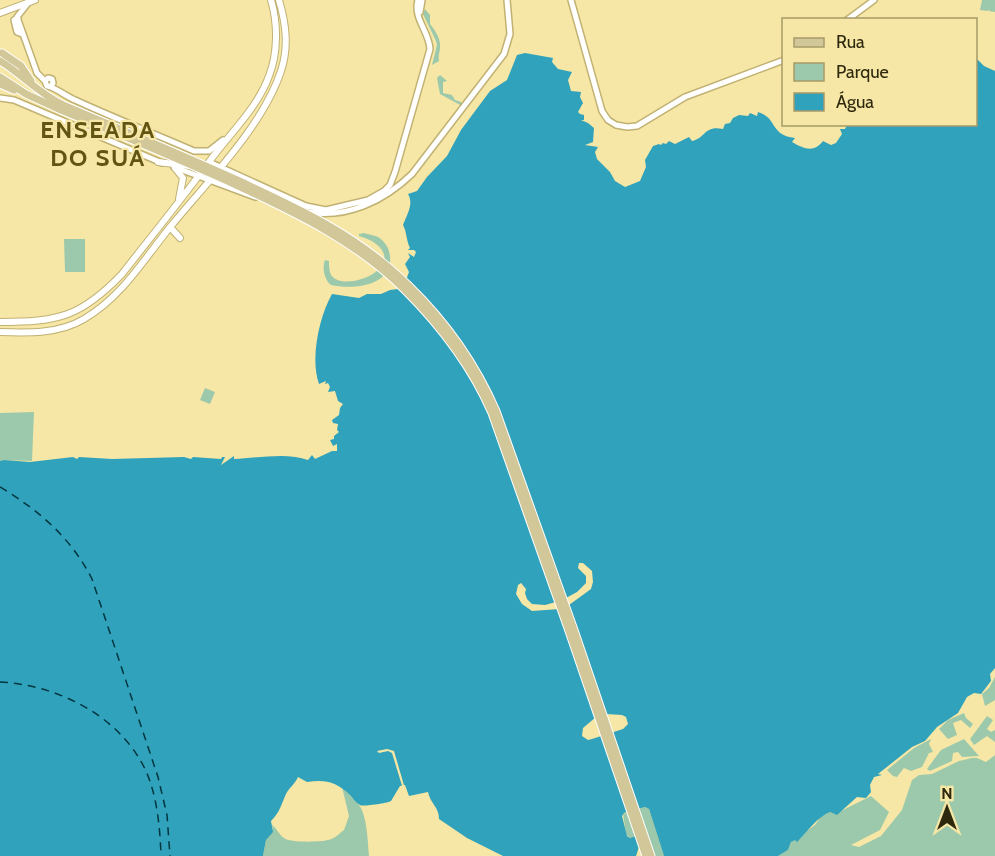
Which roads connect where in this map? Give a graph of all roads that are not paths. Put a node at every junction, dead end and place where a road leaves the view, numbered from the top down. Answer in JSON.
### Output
{"nodes":[{"id":1,"x":35,"y":0,"type":"edge"},
{"id":2,"x":272,"y":0,"type":"edge"},
{"id":3,"x":279,"y":0,"type":"edge"},
{"id":4,"x":420,"y":0,"type":"edge"},
{"id":5,"x":507,"y":0,"type":"edge"},
{"id":6,"x":571,"y":0,"type":"edge"},
{"id":7,"x":867,"y":0,"type":"edge"},
{"id":8,"x":874,"y":0,"type":"edge"},
{"id":9,"x":27,"y":3,"type":"junction"},
{"id":10,"x":0,"y":14,"type":"edge"},
{"id":11,"x":849,"y":18,"type":"edge"},
{"id":12,"x":3,"y":53,"type":"dead end"},
{"id":13,"x":782,"y":60,"type":"edge"},
{"id":14,"x":0,"y":62,"type":"edge"},
{"id":15,"x":0,"y":77,"type":"edge"},
{"id":16,"x":0,"y":86,"type":"edge"},
{"id":17,"x":43,"y":95,"type":"junction"},
{"id":18,"x":33,"y":97,"type":"junction"},
{"id":19,"x":0,"y":98,"type":"edge"},
{"id":20,"x":62,"y":108,"type":"junction"},
{"id":21,"x":127,"y":122,"type":"junction"},
{"id":22,"x":138,"y":127,"type":"junction"},
{"id":23,"x":234,"y":131,"type":"junction"},
{"id":24,"x":157,"y":135,"type":"junction"},
{"id":25,"x":116,"y":143,"type":"junction"},
{"id":26,"x":137,"y":144,"type":"junction"},
{"id":27,"x":234,"y":149,"type":"junction"},
{"id":28,"x":142,"y":154,"type":"junction"},
{"id":29,"x":158,"y":162,"type":"junction"},
{"id":30,"x":208,"y":162,"type":"junction"},
{"id":31,"x":219,"y":167,"type":"junction"},
{"id":32,"x":175,"y":168,"type":"junction"},
{"id":33,"x":395,"y":172,"type":"junction"},
{"id":34,"x":412,"y":174,"type":"junction"},
{"id":35,"x":198,"y":177,"type":"junction"},
{"id":36,"x":212,"y":182,"type":"junction"},
{"id":37,"x":177,"y":204,"type":"junction"},
{"id":38,"x":170,"y":227,"type":"junction"},
{"id":39,"x":180,"y":238,"type":"dead end"},
{"id":40,"x":0,"y":322,"type":"edge"},
{"id":41,"x":0,"y":332,"type":"edge"},
{"id":42,"x":646,"y":856,"type":"edge"},
{"id":43,"x":651,"y":856,"type":"edge"}],
"edges":[{"from":1,"to":9,"type":"main road"},
{"from":2,"to":23,"type":"main road"},
{"from":3,"to":27,"type":"main road"},
{"from":4,"to":33,"type":"street"},
{"from":5,"to":34,"type":"street"},
{"from":6,"to":13,"type":"street"},
{"from":7,"to":11,"type":"street"},
{"from":8,"to":11,"type":"street"},
{"from":9,"to":10,"type":"main road"},
{"from":9,"to":21,"type":"street"},
{"from":12,"to":17,"type":"main road"},
{"from":14,"to":17,"type":"main road"},
{"from":15,"to":18,"type":"main road"},
{"from":16,"to":18,"type":"main road"},
{"from":17,"to":20,"type":"main road"},
{"from":18,"to":20,"type":"main road"},
{"from":19,"to":25,"type":"street"},
{"from":20,"to":42,"type":"main road","bridge":true},
{"from":20,"to":43,"type":"main road","bridge":true},
{"from":21,"to":22,"type":"street"},
{"from":21,"to":25,"type":"street"},
{"from":22,"to":24,"type":"street"},
{"from":22,"to":26,"type":"street"},
{"from":23,"to":24,"type":"street"},
{"from":23,"to":30,"type":"main road"},
{"from":24,"to":26,"type":"street"},
{"from":25,"to":28,"type":"street"},
{"from":26,"to":28,"type":"street"},
{"from":27,"to":30,"type":"main road"},
{"from":27,"to":31,"type":"main road"},
{"from":28,"to":29,"type":"street"},
{"from":29,"to":30,"type":"main road"},
{"from":29,"to":32,"type":"street"},
{"from":30,"to":31,"type":"street"},
{"from":30,"to":35,"type":"main road"},
{"from":31,"to":33,"type":"street"},
{"from":31,"to":36,"type":"main road"},
{"from":32,"to":35,"type":"street"},
{"from":32,"to":37,"type":"main road"},
{"from":33,"to":34,"type":"street"},
{"from":34,"to":36,"type":"street"},
{"from":35,"to":36,"type":"street"},
{"from":35,"to":37,"type":"main road"},
{"from":36,"to":38,"type":"main road"},
{"from":37,"to":40,"type":"main road"},
{"from":38,"to":39,"type":"main road"},
{"from":38,"to":41,"type":"main road"}]}
